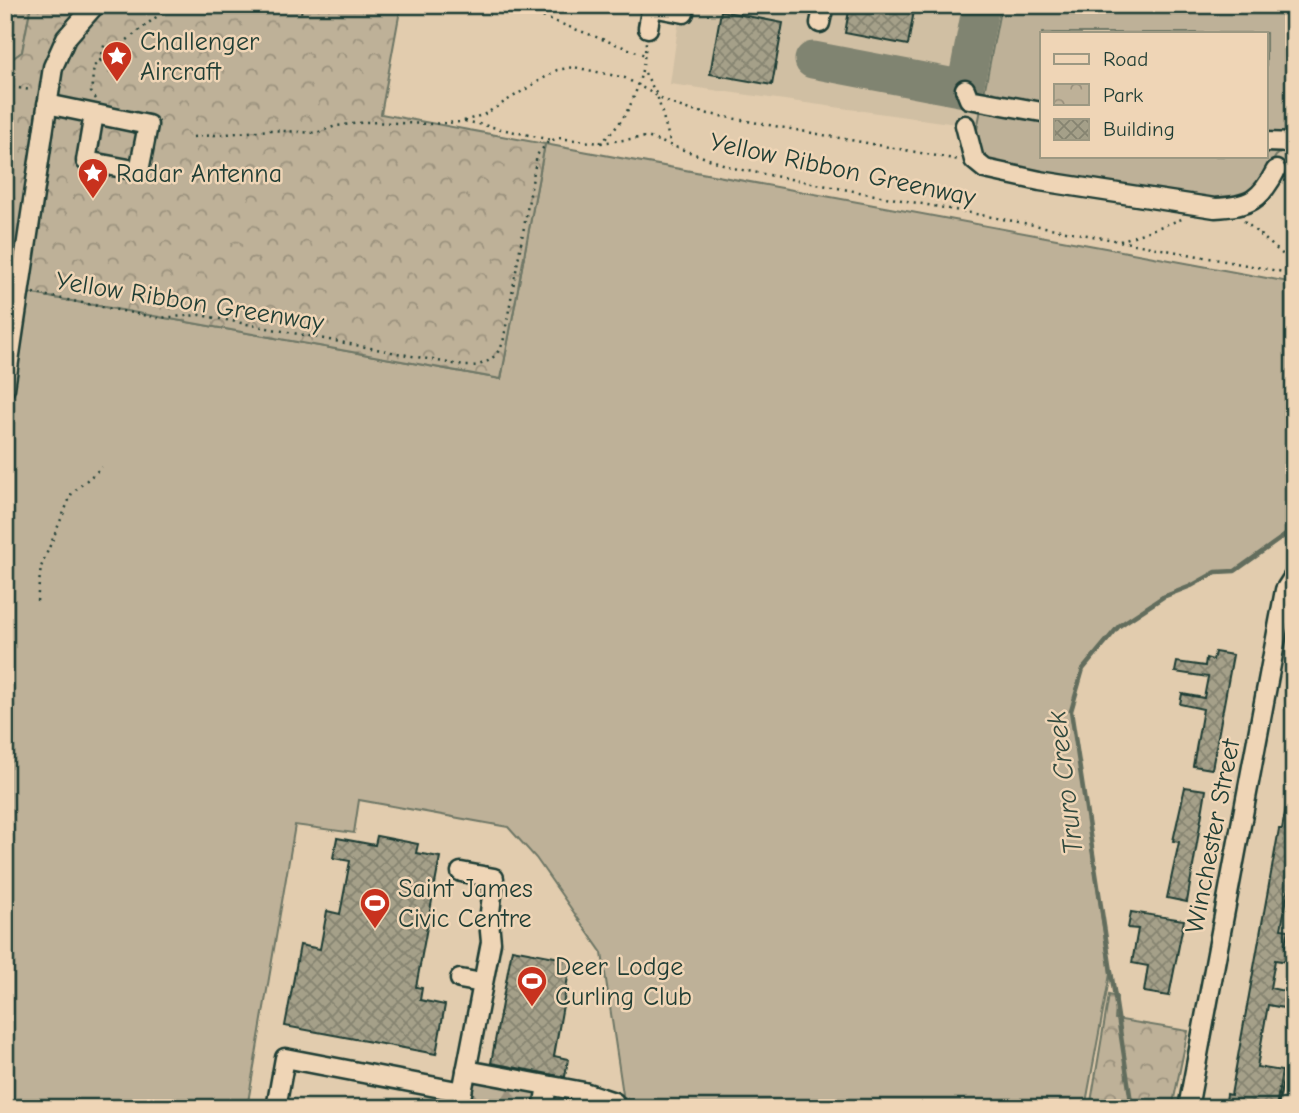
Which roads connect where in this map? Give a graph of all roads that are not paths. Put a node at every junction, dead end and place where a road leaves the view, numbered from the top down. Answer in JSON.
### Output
{"nodes":[{"id":1,"x":94,"y":5,"type":"edge"},
{"id":2,"x":652,"y":6,"type":"edge"},
{"id":3,"x":684,"y":13,"type":"dead end"},
{"id":4,"x":648,"y":28,"type":"road end"},
{"id":5,"x":965,"y":89,"type":"dead end"},
{"id":6,"x":47,"y":104,"type":"junction"},
{"id":7,"x":97,"y":109,"type":"road end"},
{"id":8,"x":1040,"y":112,"type":"edge"},
{"id":9,"x":965,"y":125,"type":"dead end"},
{"id":10,"x":1268,"y":142,"type":"edge"},
{"id":11,"x":1294,"y":143,"type":"edge"},
{"id":12,"x":1276,"y":170,"type":"dead end"},
{"id":13,"x":5,"y":387,"type":"edge"},
{"id":14,"x":1294,"y":576,"type":"edge"},
{"id":15,"x":461,"y":872,"type":"dead end"},
{"id":16,"x":460,"y":979,"type":"dead end"},
{"id":17,"x":482,"y":983,"type":"junction"},
{"id":18,"x":466,"y":1070,"type":"junction"},
{"id":19,"x":1294,"y":1079,"type":"edge"},
{"id":20,"x":547,"y":1086,"type":"junction"},
{"id":21,"x":461,"y":1100,"type":"edge"},
{"id":22,"x":615,"y":1105,"type":"edge"},
{"id":23,"x":276,"y":1108,"type":"edge"},
{"id":24,"x":543,"y":1108,"type":"edge"},
{"id":25,"x":1188,"y":1108,"type":"edge"},
{"id":26,"x":1289,"y":1108,"type":"edge"}],
"edges":[{"from":1,"to":6,"type":"street"},
{"from":2,"to":3,"type":"street"},
{"from":2,"to":4,"type":"street"},
{"from":5,"to":8,"type":"street"},
{"from":6,"to":7,"type":"street"},
{"from":6,"to":13,"type":"street"},
{"from":9,"to":12,"type":"street"},
{"from":10,"to":11,"type":"street"},
{"from":14,"to":25,"type":"street","name":"Winchester Street"},
{"from":15,"to":17,"type":"street"},
{"from":16,"to":17,"type":"street"},
{"from":17,"to":18,"type":"street"},
{"from":18,"to":20,"type":"street"},
{"from":18,"to":21,"type":"street"},
{"from":19,"to":26,"type":"street"},
{"from":20,"to":22,"type":"street"},
{"from":20,"to":24,"type":"street"},
{"from":21,"to":23,"type":"street"}]}
